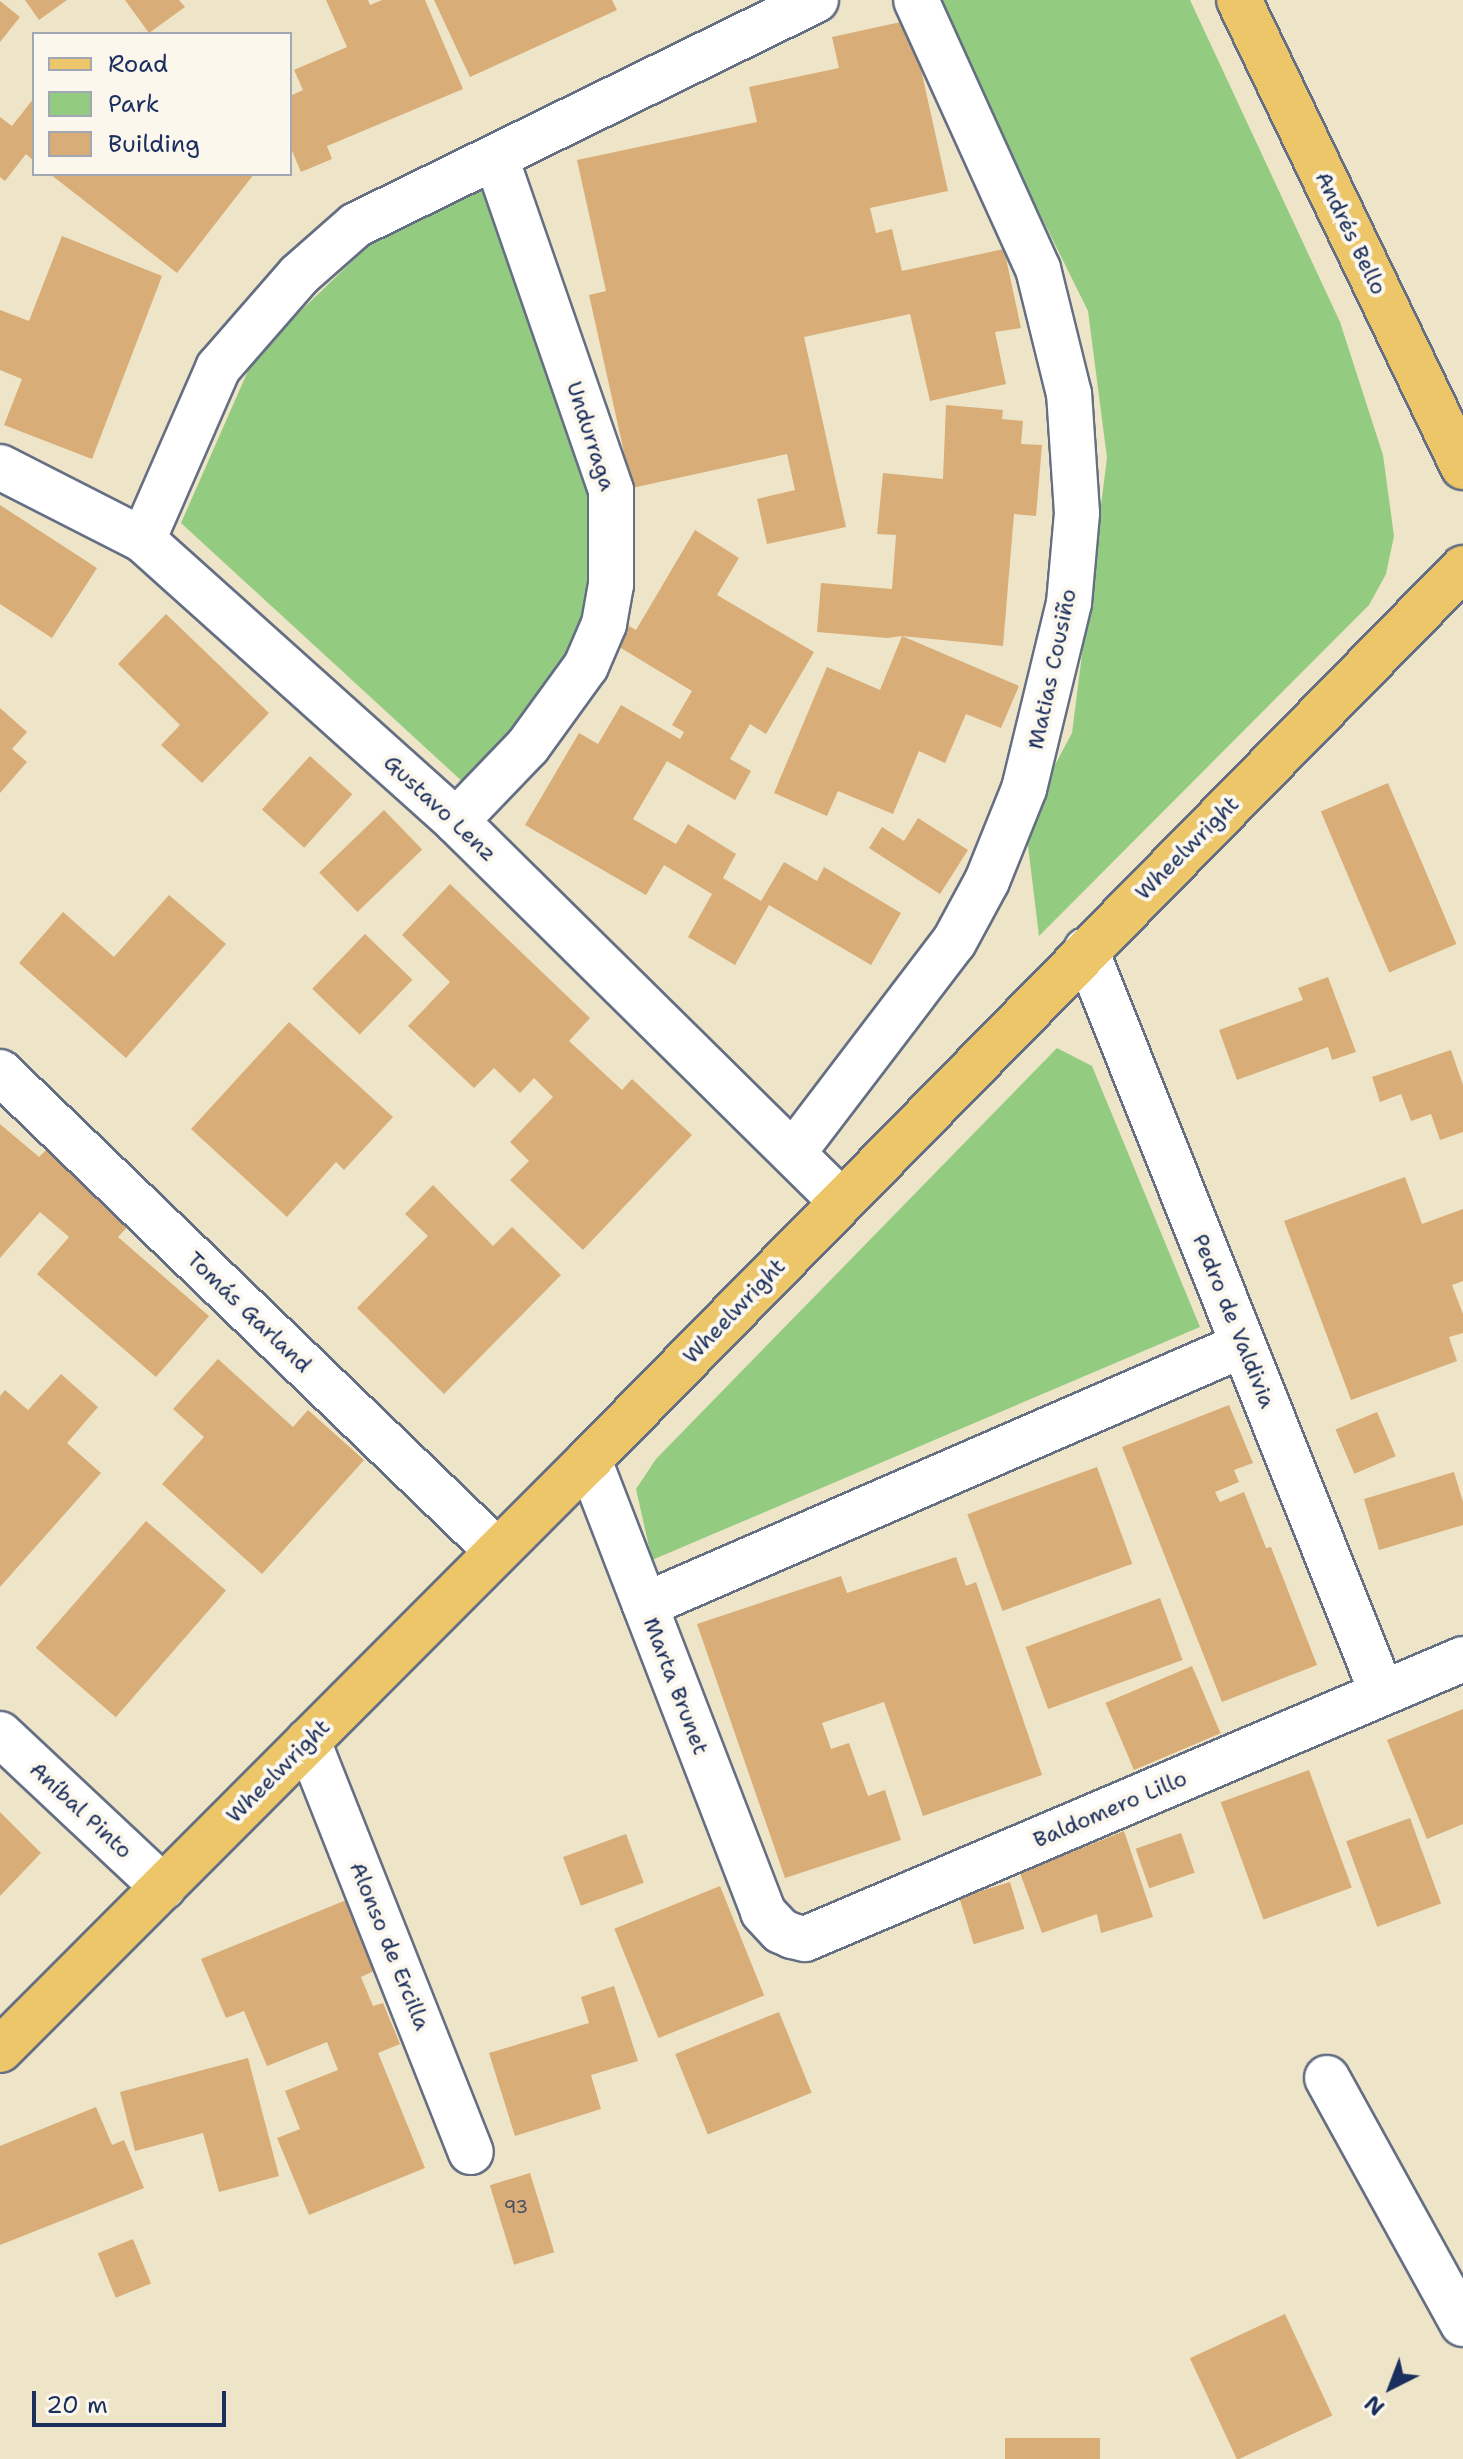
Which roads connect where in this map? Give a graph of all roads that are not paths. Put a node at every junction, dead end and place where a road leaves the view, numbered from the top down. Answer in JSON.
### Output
{"nodes":[{"id":1,"x":816,"y":0,"type":"edge"},
{"id":2,"x":916,"y":0,"type":"edge"},
{"id":3,"x":1239,"y":0,"type":"edge"},
{"id":4,"x":496,"y":157,"type":"junction"},
{"id":5,"x":0,"y":467,"type":"edge"},
{"id":6,"x":1463,"y":467,"type":"edge"},
{"id":7,"x":143,"y":540,"type":"junction"},
{"id":8,"x":1463,"y":568,"type":"edge"},
{"id":9,"x":456,"y":821,"type":"junction"},
{"id":10,"x":1086,"y":950,"type":"junction"},
{"id":11,"x":0,"y":1072,"type":"edge"},
{"id":12,"x":793,"y":1153,"type":"junction"},
{"id":13,"x":841,"y":1201,"type":"junction"},
{"id":14,"x":1243,"y":1345,"type":"junction"},
{"id":15,"x":589,"y":1460,"type":"junction"},
{"id":16,"x":497,"y":1551,"type":"junction"},
{"id":17,"x":645,"y":1605,"type":"junction"},
{"id":18,"x":1463,"y":1659,"type":"edge"},
{"id":19,"x":1382,"y":1693,"type":"junction"},
{"id":20,"x":0,"y":1734,"type":"edge"},
{"id":21,"x":308,"y":1741,"type":"junction"},
{"id":22,"x":163,"y":1887,"type":"junction"},
{"id":23,"x":763,"y":1912,"type":"joint"},
{"id":24,"x":0,"y":2050,"type":"edge"},
{"id":25,"x":1327,"y":2078,"type":"dead end"},
{"id":26,"x":471,"y":2152,"type":"dead end"},
{"id":27,"x":1463,"y":2324,"type":"edge"}],
"edges":[{"from":1,"to":4,"type":"street"},
{"from":2,"to":12,"type":"street","name":"Matias Cousiño"},
{"from":3,"to":6,"type":"main road","name":"Andrés Bello"},
{"from":4,"to":7,"type":"street"},
{"from":4,"to":9,"type":"street","name":"Undurraga"},
{"from":5,"to":7,"type":"street","name":"Gustavo Lenz"},
{"from":7,"to":9,"type":"street","name":"Gustavo Lenz"},
{"from":8,"to":10,"type":"main road","name":"Wheelwright"},
{"from":9,"to":12,"type":"street","name":"Gustavo Lenz"},
{"from":10,"to":13,"type":"main road","name":"Wheelwright"},
{"from":10,"to":14,"type":"street","name":"Pedro de Valdivia"},
{"from":11,"to":16,"type":"street","name":"Tomás Garland"},
{"from":12,"to":13,"type":"street","name":"Gustavo Lenz"},
{"from":13,"to":15,"type":"main road","name":"Wheelwright"},
{"from":14,"to":17,"type":"street"},
{"from":14,"to":19,"type":"street","name":"Pedro de Valdivia"},
{"from":15,"to":16,"type":"main road","name":"Wheelwright"},
{"from":15,"to":17,"type":"street","name":"Marta Brunet"},
{"from":16,"to":21,"type":"main road","name":"Wheelwright"},
{"from":17,"to":23,"type":"street","name":"Marta Brunet"},
{"from":18,"to":19,"type":"street","name":"Baldomero Lillo"},
{"from":19,"to":23,"type":"street","name":"Baldomero Lillo"},
{"from":20,"to":22,"type":"street","name":"Aníbal Pinto"},
{"from":21,"to":22,"type":"main road","name":"Wheelwright"},
{"from":21,"to":26,"type":"street","name":"Alonso de Ercilla"},
{"from":22,"to":24,"type":"main road","name":"Wheelwright"},
{"from":25,"to":27,"type":"street"}]}
